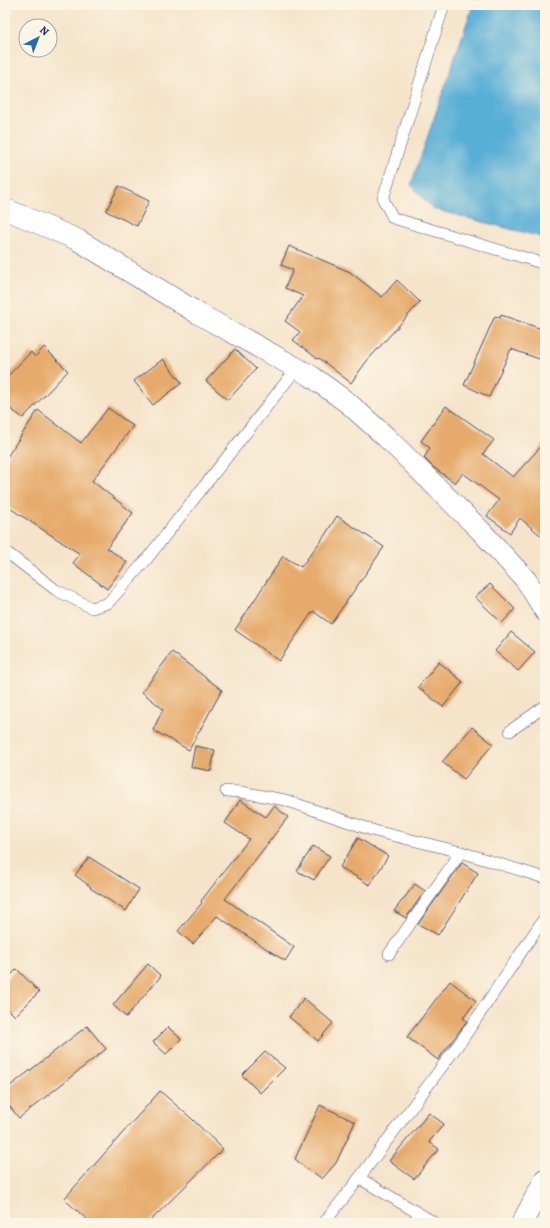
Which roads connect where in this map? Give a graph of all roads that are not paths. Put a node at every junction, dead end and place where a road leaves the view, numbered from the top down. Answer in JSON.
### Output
{"nodes":[{"id":1,"x":444,"y":5,"type":"edge"},
{"id":2,"x":5,"y":210,"type":"edge"},
{"id":3,"x":545,"y":264,"type":"edge"},
{"id":4,"x":297,"y":368,"type":"junction"},
{"id":5,"x":5,"y":551,"type":"edge"},
{"id":6,"x":545,"y":611,"type":"edge"},
{"id":7,"x":545,"y":706,"type":"edge"},
{"id":8,"x":510,"y":730,"type":"dead end"},
{"id":9,"x":226,"y":791,"type":"dead end"},
{"id":10,"x":461,"y":852,"type":"junction"},
{"id":11,"x":545,"y":878,"type":"edge"},
{"id":12,"x":545,"y":917,"type":"edge"},
{"id":13,"x":389,"y":954,"type":"dead end"},
{"id":14,"x":359,"y":1178,"type":"junction"},
{"id":15,"x":545,"y":1179,"type":"edge"},
{"id":16,"x":324,"y":1223,"type":"edge"},
{"id":17,"x":435,"y":1223,"type":"edge"},
{"id":18,"x":522,"y":1223,"type":"edge"}],
"edges":[{"from":1,"to":3,"type":"lane"},
{"from":2,"to":4,"type":"street"},
{"from":4,"to":5,"type":"lane"},
{"from":4,"to":6,"type":"street"},
{"from":7,"to":8,"type":"lane"},
{"from":9,"to":10,"type":"lane"},
{"from":10,"to":11,"type":"lane"},
{"from":10,"to":13,"type":"lane"},
{"from":12,"to":14,"type":"lane"},
{"from":14,"to":16,"type":"lane"},
{"from":14,"to":17,"type":"lane"},
{"from":15,"to":18,"type":"street"}]}
